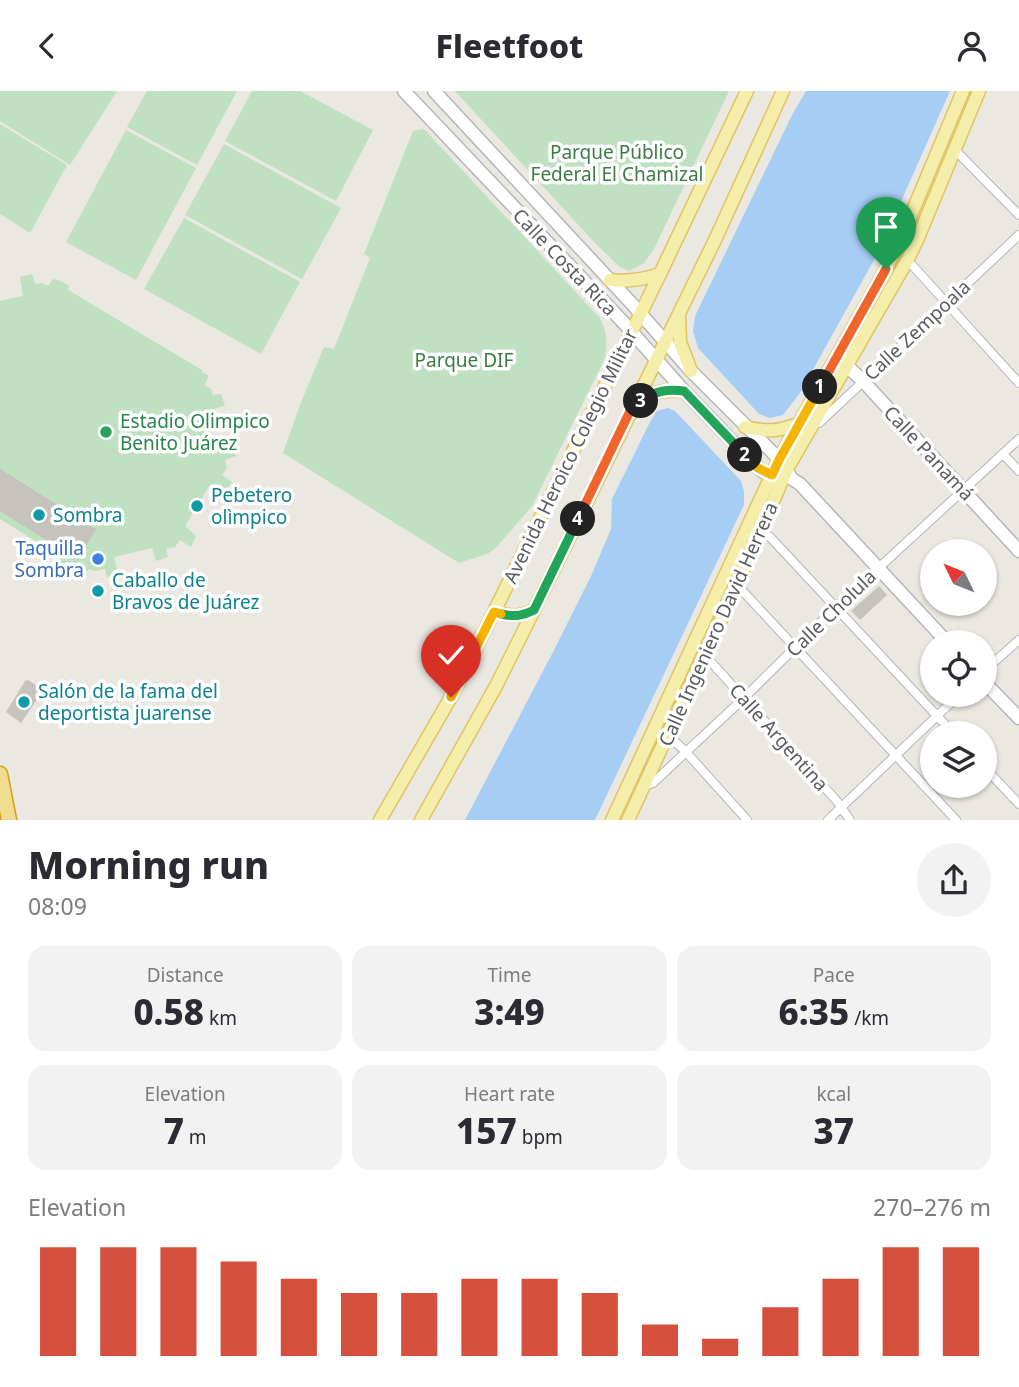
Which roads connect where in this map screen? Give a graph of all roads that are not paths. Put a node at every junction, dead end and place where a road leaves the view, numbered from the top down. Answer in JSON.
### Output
{"nodes":[{"id":1,"x":404,"y":91,"type":"edge"},
{"id":2,"x":434,"y":91,"type":"edge"},
{"id":3,"x":747,"y":91,"type":"edge"},
{"id":4,"x":783,"y":91,"type":"edge"},
{"id":5,"x":963,"y":91,"type":"edge"},
{"id":6,"x":979,"y":91,"type":"edge"},
{"id":7,"x":466,"y":125,"type":"junction"},
{"id":8,"x":450,"y":141,"type":"junction"},
{"id":9,"x":955,"y":150,"type":"junction"},
{"id":10,"x":1019,"y":215,"type":"edge"},
{"id":11,"x":1019,"y":235,"type":"edge"},
{"id":12,"x":907,"y":261,"type":"junction"},
{"id":13,"x":660,"y":274,"type":"junction"},
{"id":14,"x":610,"y":280,"type":"junction"},
{"id":15,"x":946,"y":302,"type":"junction"},
{"id":16,"x":640,"y":313,"type":"junction"},
{"id":17,"x":680,"y":313,"type":"junction"},
{"id":18,"x":631,"y":331,"type":"junction"},
{"id":19,"x":665,"y":341,"type":"junction"},
{"id":20,"x":655,"y":359,"type":"junction"},
{"id":21,"x":841,"y":364,"type":"junction"},
{"id":22,"x":691,"y":371,"type":"junction"},
{"id":23,"x":863,"y":381,"type":"junction"},
{"id":24,"x":1019,"y":383,"type":"edge"},
{"id":25,"x":684,"y":391,"type":"junction"},
{"id":26,"x":631,"y":409,"type":"junction"},
{"id":27,"x":806,"y":422,"type":"junction"},
{"id":28,"x":745,"y":427,"type":"junction"},
{"id":29,"x":1019,"y":439,"type":"edge"},
{"id":30,"x":1003,"y":454,"type":"junction"},
{"id":31,"x":1019,"y":471,"type":"edge"},
{"id":32,"x":783,"y":472,"type":"junction"},
{"id":33,"x":963,"y":491,"type":"junction"},
{"id":34,"x":760,"y":530,"type":"junction"},
{"id":35,"x":1019,"y":551,"type":"edge"},
{"id":36,"x":878,"y":568,"type":"junction"},
{"id":37,"x":737,"y":585,"type":"junction"},
{"id":38,"x":836,"y":607,"type":"junction"},
{"id":39,"x":534,"y":610,"type":"junction"},
{"id":40,"x":494,"y":612,"type":"junction"},
{"id":41,"x":936,"y":630,"type":"edge"},
{"id":42,"x":1019,"y":640,"type":"edge"},
{"id":43,"x":796,"y":647,"type":"junction"},
{"id":44,"x":704,"y":657,"type":"junction"},
{"id":45,"x":997,"y":659,"type":"edge"},
{"id":46,"x":997,"y":695,"type":"edge"},
{"id":47,"x":744,"y":698,"type":"junction"},
{"id":48,"x":946,"y":707,"type":"edge"},
{"id":49,"x":937,"y":716,"type":"junction"},
{"id":50,"x":1019,"y":718,"type":"edge"},
{"id":51,"x":942,"y":721,"type":"edge"},
{"id":52,"x":668,"y":735,"type":"junction"},
{"id":53,"x":686,"y":752,"type":"junction"},
{"id":54,"x":896,"y":755,"type":"junction"},
{"id":55,"x":0,"y":773,"type":"edge"},
{"id":56,"x":997,"y":781,"type":"edge"},
{"id":57,"x":644,"y":786,"type":"junction"},
{"id":58,"x":1019,"y":804,"type":"edge"},
{"id":59,"x":841,"y":808,"type":"junction"},
{"id":60,"x":632,"y":818,"type":"edge"},
{"id":61,"x":9,"y":820,"type":"edge"},
{"id":62,"x":380,"y":820,"type":"edge"},
{"id":63,"x":421,"y":820,"type":"edge"},
{"id":64,"x":612,"y":820,"type":"edge"},
{"id":65,"x":747,"y":820,"type":"edge"},
{"id":66,"x":828,"y":820,"type":"edge"},
{"id":67,"x":850,"y":820,"type":"edge"},
{"id":68,"x":956,"y":820,"type":"edge"}],
"edges":[{"from":1,"to":8,"type":"main road","name":"Calle Costa Rica"},
{"from":2,"to":7,"type":"main road","name":"Calle Costa Rica"},
{"from":3,"to":13,"type":"main road","name":"Avenida Heroico Colegio Militar"},
{"from":4,"to":17,"type":"main road","name":"Avenida Heroico Colegio Militar"},
{"from":5,"to":21,"type":"main road","name":"Calle Ingeniero David Herrera"},
{"from":6,"to":9,"type":"main road","name":"Calle Ingeniero David Herrera"},
{"from":7,"to":8,"type":"main road"},
{"from":7,"to":14,"type":"main road","name":"Calle Costa Rica"},
{"from":8,"to":18,"type":"main road","name":"Calle Costa Rica"},
{"from":9,"to":10,"type":"street"},
{"from":9,"to":12,"type":"main road","name":"Calle Ingeniero David Herrera"},
{"from":11,"to":15,"type":"street","name":"Calle Zempoala"},
{"from":12,"to":15,"type":"street"},
{"from":12,"to":21,"type":"main road","name":"Calle Ingeniero David Herrera"},
{"from":13,"to":14,"type":"main road"},
{"from":13,"to":16,"type":"main road","name":"Avenida Heroico Colegio Militar"},
{"from":14,"to":16,"type":"main road","name":"Calle Costa Rica"},
{"from":15,"to":23,"type":"street","name":"Calle Zempoala"},
{"from":15,"to":24,"type":"street"},
{"from":16,"to":18,"type":"main road","name":"Avenida Heroico Colegio Militar"},
{"from":16,"to":19,"type":"main road","name":"Calle Costa Rica"},
{"from":17,"to":19,"type":"main road","name":"Avenida Heroico Colegio Militar"},
{"from":17,"to":22,"type":"main road"},
{"from":18,"to":20,"type":"main road","name":"Calle Costa Rica"},
{"from":18,"to":40,"type":"main road","name":"Avenida Heroico Colegio Militar"},
{"from":19,"to":20,"type":"main road","name":"Avenida Heroico Colegio Militar"},
{"from":19,"to":22,"type":"main road","name":"Calle Costa Rica"},
{"from":20,"to":25,"type":"main road","name":"Calle Costa Rica"},
{"from":20,"to":26,"type":"main road","name":"Avenida Heroico Colegio Militar"},
{"from":21,"to":23,"type":"main road","name":"Calle Panamá"},
{"from":21,"to":27,"type":"main road","name":"Calle Ingeniero David Herrera"},
{"from":22,"to":28,"type":"main road","name":"Calle Costa Rica"},
{"from":23,"to":27,"type":"street","name":"Calle Zempoala"},
{"from":23,"to":33,"type":"main road","name":"Calle Panamá"},
{"from":25,"to":26,"type":"main road"},
{"from":25,"to":32,"type":"main road","name":"Calle Costa Rica"},
{"from":26,"to":39,"type":"main road","name":"Avenida Heroico Colegio Militar"},
{"from":27,"to":28,"type":"main road"},
{"from":27,"to":32,"type":"main road","name":"Calle Ingeniero David Herrera"},
{"from":28,"to":32,"type":"main road","name":"Calle Costa Rica"},
{"from":29,"to":30,"type":"street","name":"Calle Cholula"},
{"from":30,"to":31,"type":"street"},
{"from":30,"to":33,"type":"street","name":"Calle Cholula"},
{"from":32,"to":34,"type":"main road","name":"Calle Ingeniero David Herrera"},
{"from":32,"to":36,"type":"main road","name":"Calle Costa Rica"},
{"from":32,"to":64,"type":"main road","name":"Calle Ingeniero David Herrera"},
{"from":33,"to":35,"type":"main road","name":"Calle Panamá"},
{"from":33,"to":36,"type":"street","name":"Calle Cholula"},
{"from":34,"to":37,"type":"main road","name":"Calle Ingeniero David Herrera"},
{"from":34,"to":38,"type":"street"},
{"from":36,"to":38,"type":"street","name":"Calle Cholula"},
{"from":36,"to":41,"type":"main road","name":"Calle Costa Rica"},
{"from":37,"to":43,"type":"street"},
{"from":37,"to":44,"type":"main road","name":"Calle Ingeniero David Herrera"},
{"from":38,"to":43,"type":"street","name":"Calle Cholula"},
{"from":38,"to":49,"type":"street"},
{"from":39,"to":40,"type":"main road"},
{"from":39,"to":63,"type":"main road","name":"Avenida Heroico Colegio Militar"},
{"from":40,"to":62,"type":"main road","name":"Avenida Heroico Colegio Militar"},
{"from":42,"to":45,"type":"street"},
{"from":43,"to":47,"type":"street","name":"Calle Cholula"},
{"from":43,"to":54,"type":"street"},
{"from":44,"to":47,"type":"street","name":"Calle Argentina"},
{"from":44,"to":52,"type":"main road","name":"Calle Ingeniero David Herrera"},
{"from":46,"to":50,"type":"main road"},
{"from":47,"to":53,"type":"street","name":"Calle Cholula"},
{"from":47,"to":59,"type":"street","name":"Calle Argentina"},
{"from":48,"to":49,"type":"street"},
{"from":49,"to":51,"type":"street"},
{"from":49,"to":54,"type":"street"},
{"from":52,"to":53,"type":"street"},
{"from":52,"to":57,"type":"main road","name":"Calle Ingeniero David Herrera"},
{"from":53,"to":57,"type":"street","name":"Calle Cholula"},
{"from":53,"to":65,"type":"street"},
{"from":54,"to":59,"type":"street"},
{"from":54,"to":68,"type":"street"},
{"from":55,"to":61,"type":"highway"},
{"from":56,"to":58,"type":"street"},
{"from":57,"to":60,"type":"main road","name":"Calle Ingeniero David Herrera"},
{"from":59,"to":66,"type":"street"},
{"from":59,"to":67,"type":"street","name":"Calle Argentina"}]}
